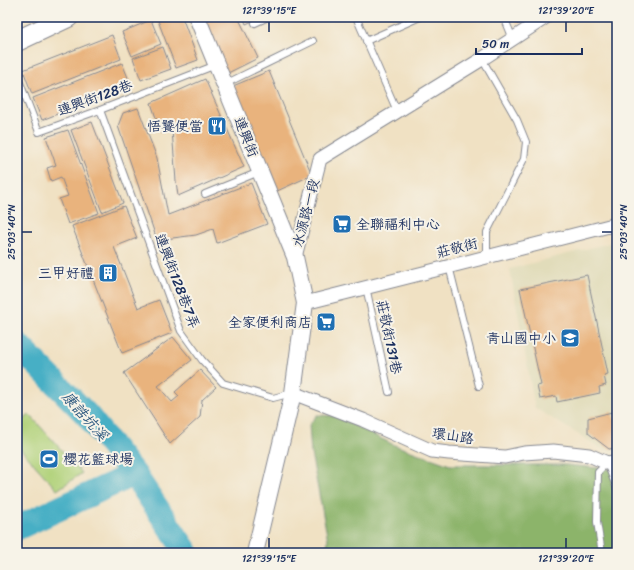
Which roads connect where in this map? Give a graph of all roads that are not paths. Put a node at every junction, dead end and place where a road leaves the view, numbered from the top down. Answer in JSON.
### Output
{"nodes":[{"id":1,"x":68,"y":17,"type":"edge"},
{"id":2,"x":197,"y":17,"type":"edge"},
{"id":3,"x":268,"y":17,"type":"edge"},
{"id":4,"x":356,"y":17,"type":"edge"},
{"id":5,"x":420,"y":17,"type":"edge"},
{"id":6,"x":504,"y":17,"type":"edge"},
{"id":7,"x":546,"y":17,"type":"edge"},
{"id":8,"x":255,"y":22,"type":"dead end"},
{"id":9,"x":513,"y":39,"type":"junction"},
{"id":10,"x":17,"y":41,"type":"edge"},
{"id":11,"x":313,"y":41,"type":"dead end"},
{"id":12,"x":366,"y":41,"type":"junction"},
{"id":13,"x":482,"y":59,"type":"junction"},
{"id":14,"x":216,"y":65,"type":"junction"},
{"id":15,"x":17,"y":75,"type":"edge"},
{"id":16,"x":225,"y":84,"type":"junction"},
{"id":17,"x":100,"y":110,"type":"junction"},
{"id":18,"x":397,"y":111,"type":"junction"},
{"id":19,"x":260,"y":171,"type":"junction"},
{"id":20,"x":205,"y":194,"type":"dead end"},
{"id":21,"x":617,"y":224,"type":"edge"},
{"id":22,"x":296,"y":257,"type":"junction"},
{"id":23,"x":487,"y":257,"type":"junction"},
{"id":24,"x":449,"y":266,"type":"junction"},
{"id":25,"x":366,"y":287,"type":"junction"},
{"id":26,"x":305,"y":303,"type":"junction"},
{"id":27,"x":480,"y":386,"type":"dead end"},
{"id":28,"x":389,"y":392,"type":"dead end"},
{"id":29,"x":293,"y":393,"type":"junction"},
{"id":30,"x":612,"y":462,"type":"edge"},
{"id":31,"x":617,"y":489,"type":"edge"},
{"id":32,"x":256,"y":553,"type":"edge"},
{"id":33,"x":602,"y":553,"type":"edge"}],
"edges":[{"from":1,"to":10,"type":"main road"},
{"from":2,"to":14,"type":"street","name":"連興街"},
{"from":3,"to":8,"type":"lane"},
{"from":4,"to":12,"type":"lane"},
{"from":5,"to":12,"type":"lane"},
{"from":6,"to":9,"type":"lane"},
{"from":7,"to":9,"type":"street","name":"水源路一段"},
{"from":9,"to":13,"type":"street","name":"水源路一段"},
{"from":11,"to":16,"type":"lane"},
{"from":12,"to":18,"type":"lane"},
{"from":13,"to":18,"type":"street","name":"水源路一段"},
{"from":13,"to":23,"type":"lane"},
{"from":14,"to":16,"type":"street","name":"連興街"},
{"from":14,"to":17,"type":"lane","name":"連興街128巷"},
{"from":15,"to":17,"type":"lane","name":"連興街128巷"},
{"from":16,"to":19,"type":"street","name":"連興街"},
{"from":17,"to":29,"type":"lane","name":"連興街128巷7弄"},
{"from":18,"to":22,"type":"street","name":"水源路一段"},
{"from":19,"to":20,"type":"lane"},
{"from":19,"to":22,"type":"street","name":"連興街"},
{"from":21,"to":23,"type":"street","name":"莊敬街"},
{"from":22,"to":26,"type":"street","name":"水源路一段"},
{"from":23,"to":24,"type":"street","name":"莊敬街"},
{"from":24,"to":25,"type":"street","name":"莊敬街"},
{"from":24,"to":27,"type":"lane"},
{"from":25,"to":26,"type":"street","name":"莊敬街"},
{"from":25,"to":28,"type":"lane","name":"莊敬街131巷"},
{"from":26,"to":29,"type":"street","name":"水源路一段"},
{"from":29,"to":30,"type":"street","name":"環山路"},
{"from":29,"to":32,"type":"street","name":"水源路一段"},
{"from":30,"to":31,"type":"lane"},
{"from":30,"to":33,"type":"lane"}]}
